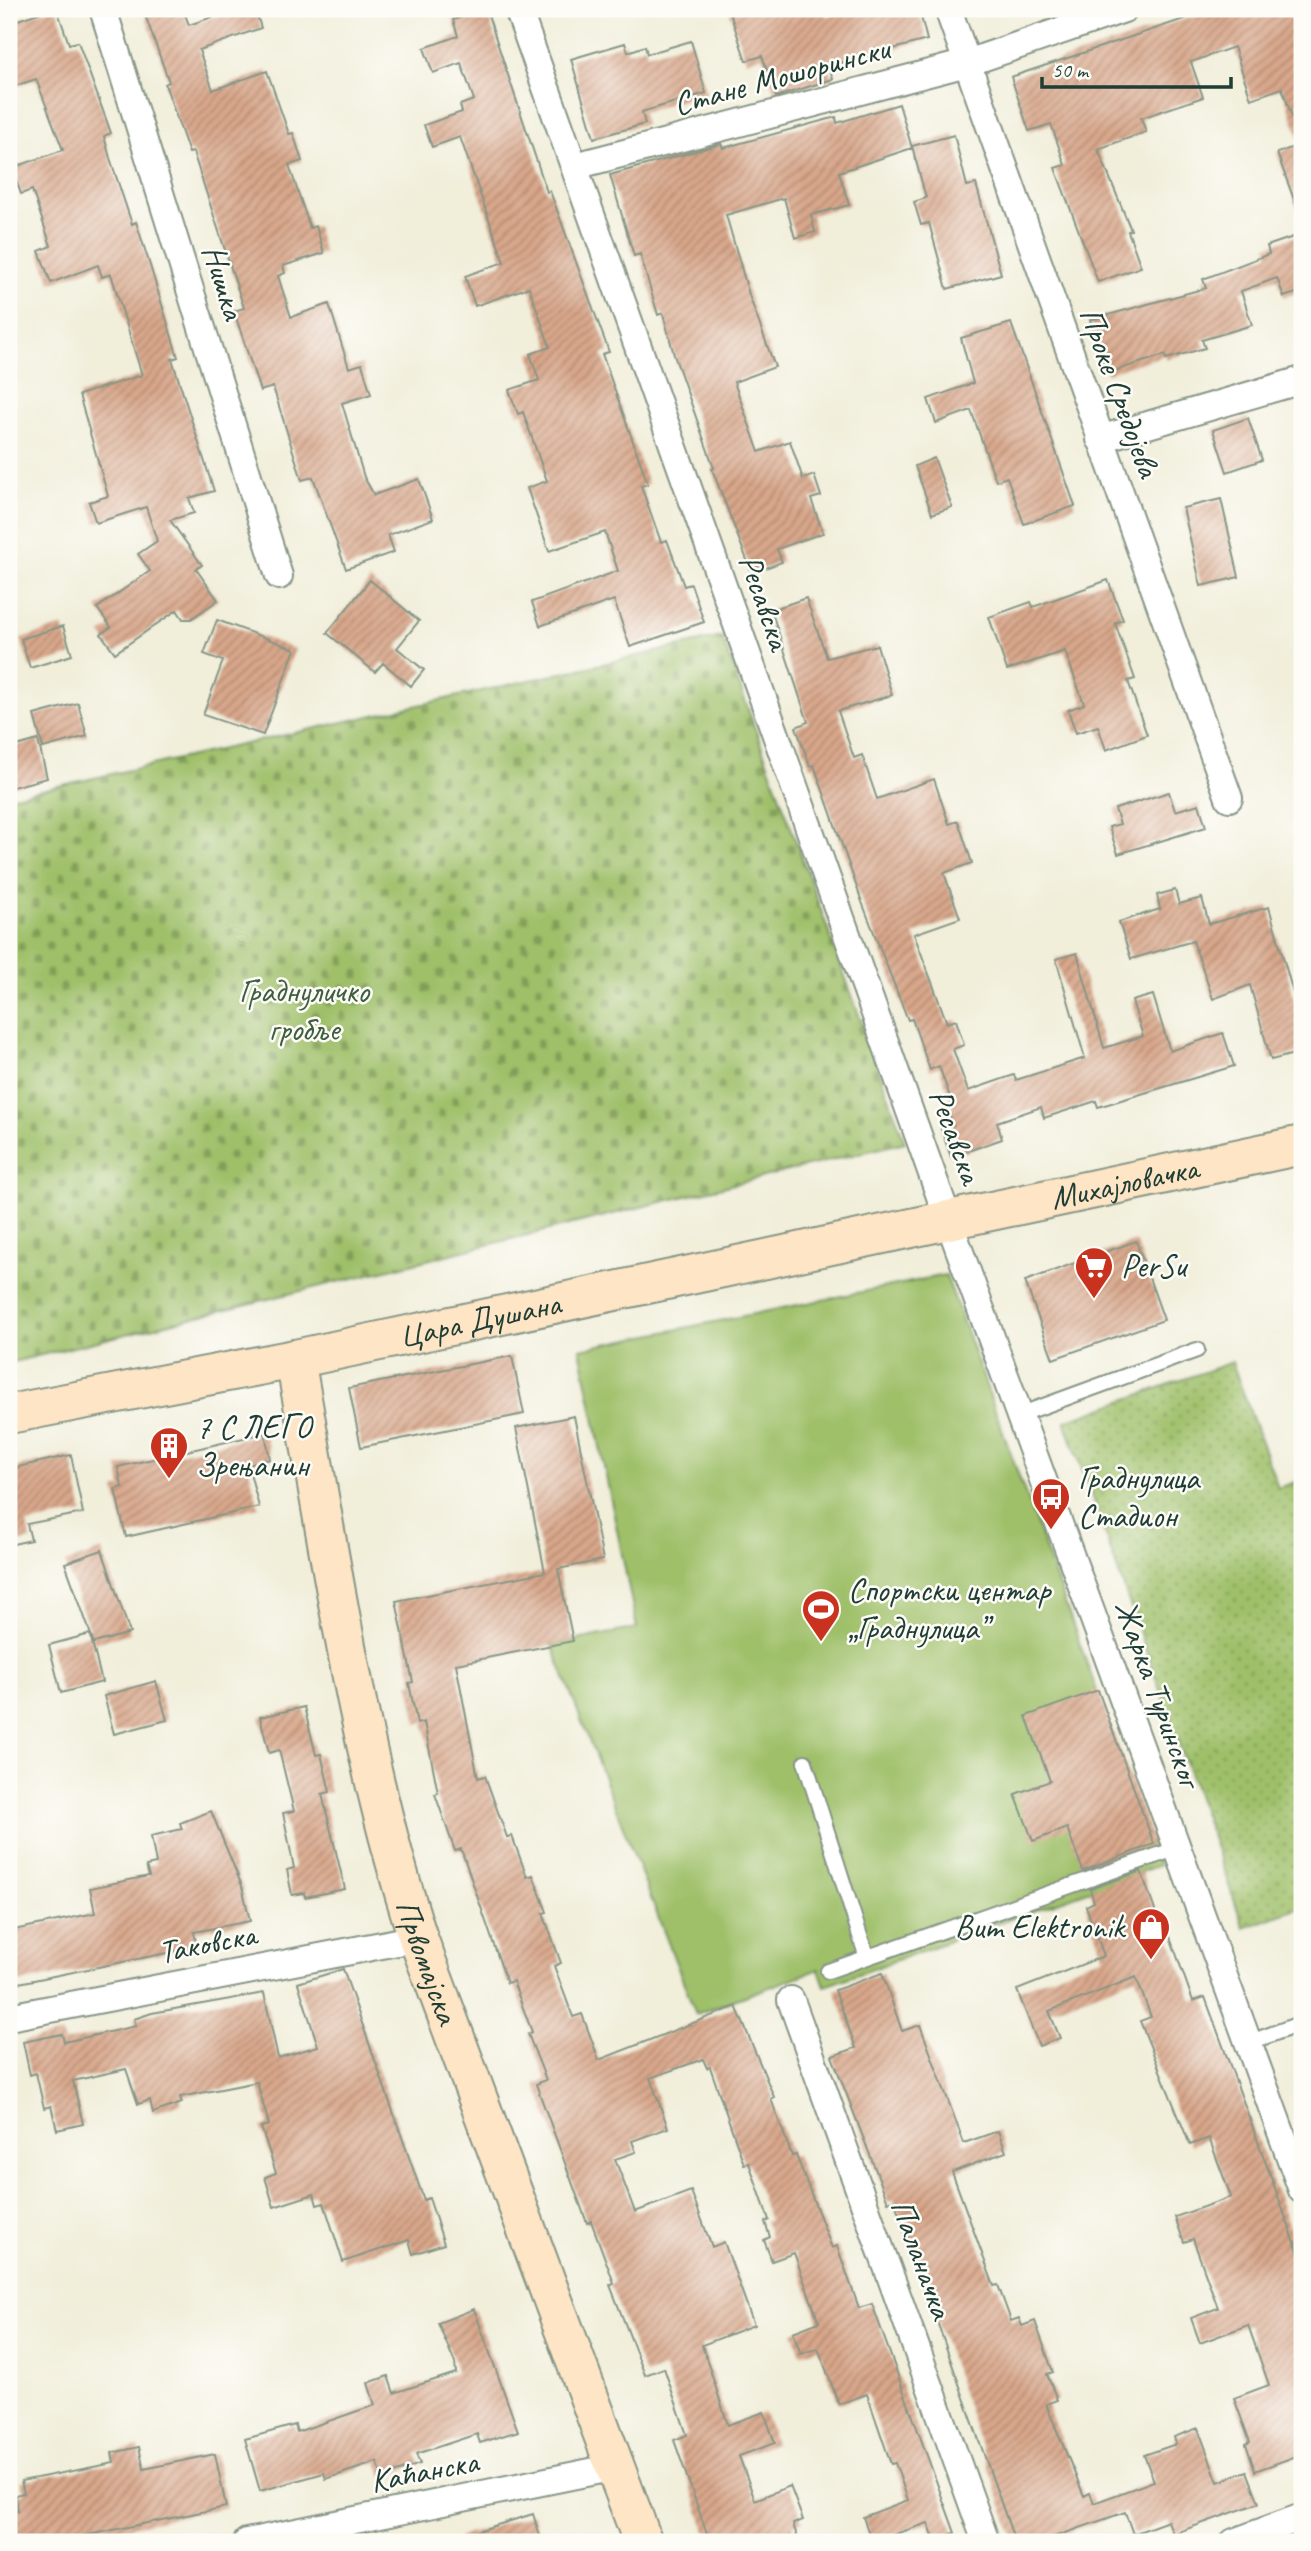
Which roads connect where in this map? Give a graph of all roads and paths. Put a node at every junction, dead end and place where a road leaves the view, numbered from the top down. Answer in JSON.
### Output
{"nodes":[{"id":1,"x":103,"y":9,"type":"edge"},
{"id":2,"x":519,"y":9,"type":"edge"},
{"id":3,"x":948,"y":9,"type":"edge"},
{"id":4,"x":1124,"y":9,"type":"edge"},
{"id":5,"x":967,"y":63,"type":"junction"},
{"id":6,"x":575,"y":166,"type":"junction"},
{"id":7,"x":1302,"y":380,"type":"edge"},
{"id":8,"x":1100,"y":439,"type":"junction"},
{"id":9,"x":279,"y":576,"type":"dead end"},
{"id":10,"x":1229,"y":798,"type":"dead end"},
{"id":11,"x":1302,"y":1146,"type":"edge"},
{"id":12,"x":948,"y":1219,"type":"junction"},
{"id":13,"x":1197,"y":1350,"type":"dead end"},
{"id":14,"x":295,"y":1359,"type":"junction"},
{"id":15,"x":9,"y":1414,"type":"edge"},
{"id":16,"x":1019,"y":1415,"type":"junction"},
{"id":17,"x":805,"y":1762,"type":"dead end"},
{"id":18,"x":1178,"y":1848,"type":"junction"},
{"id":19,"x":418,"y":1938,"type":"junction"},
{"id":20,"x":866,"y":1955,"type":"junction"},
{"id":21,"x":828,"y":1970,"type":"dead end"},
{"id":22,"x":791,"y":2000,"type":"dead end"},
{"id":23,"x":9,"y":2017,"type":"edge"},
{"id":24,"x":1302,"y":2023,"type":"edge"},
{"id":25,"x":1248,"y":2043,"type":"junction"},
{"id":26,"x":1302,"y":2190,"type":"edge"},
{"id":27,"x":615,"y":2467,"type":"junction"},
{"id":28,"x":1302,"y":2517,"type":"edge"},
{"id":29,"x":247,"y":2542,"type":"edge"},
{"id":30,"x":643,"y":2542,"type":"edge"},
{"id":31,"x":986,"y":2542,"type":"edge"},
{"id":32,"x":1234,"y":2542,"type":"edge"}],
"edges":[{"from":1,"to":9,"type":"street","name":"Нишка"},
{"from":2,"to":6,"type":"street","name":"Ресавска"},
{"from":3,"to":5,"type":"street","name":"Проке Средојева"},
{"from":4,"to":5,"type":"street","name":"Стане Мошорински"},
{"from":5,"to":6,"type":"street","name":"Стане Мошорински"},
{"from":5,"to":8,"type":"street","name":"Проке Средојева"},
{"from":6,"to":12,"type":"street","name":"Ресавска"},
{"from":7,"to":8,"type":"street"},
{"from":8,"to":10,"type":"street","name":"Проке Средојева"},
{"from":11,"to":12,"type":"street","name":"Михајловачка"},
{"from":12,"to":14,"type":"street","name":"Цара Душана"},
{"from":12,"to":16,"type":"street","name":"Жарка Туринског"},
{"from":13,"to":16,"type":"lane"},
{"from":14,"to":15,"type":"street","name":"Цара Душана"},
{"from":14,"to":19,"type":"street","name":"Првомајска"},
{"from":16,"to":18,"type":"street","name":"Жарка Туринског"},
{"from":17,"to":20,"type":"lane"},
{"from":18,"to":20,"type":"lane"},
{"from":18,"to":25,"type":"street","name":"Жарка Туринског"},
{"from":19,"to":23,"type":"street","name":"Таковска"},
{"from":19,"to":27,"type":"street","name":"Првомајска"},
{"from":20,"to":21,"type":"lane"},
{"from":22,"to":31,"type":"street","name":"Паланачка"},
{"from":24,"to":25,"type":"lane"},
{"from":25,"to":26,"type":"street","name":"Жарка Туринског"},
{"from":27,"to":29,"type":"street","name":"Каћанска"},
{"from":27,"to":30,"type":"street","name":"Првомајска"},
{"from":28,"to":32,"type":"street"}]}
